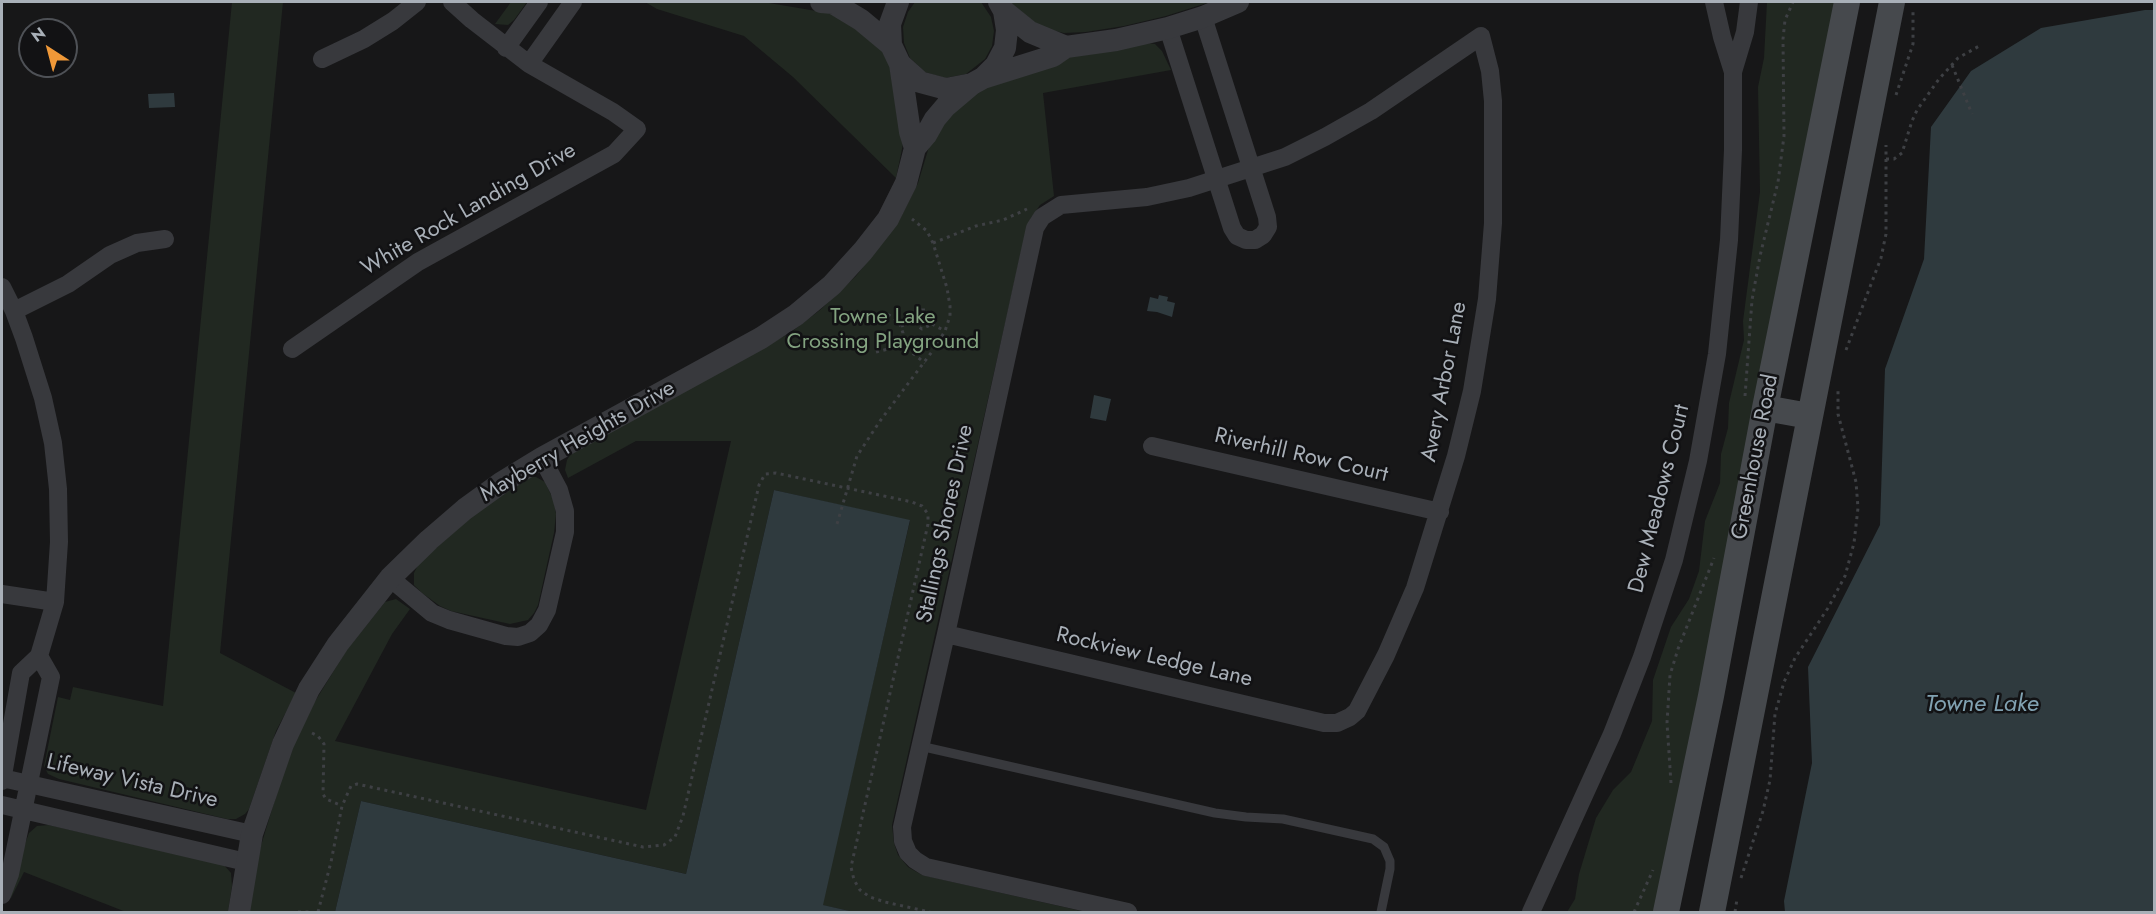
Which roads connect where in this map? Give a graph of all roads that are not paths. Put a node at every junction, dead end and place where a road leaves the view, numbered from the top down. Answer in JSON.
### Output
{"nodes":[{"id":1,"x":417,"y":2,"type":"edge"},
{"id":2,"x":452,"y":2,"type":"edge"},
{"id":3,"x":539,"y":2,"type":"edge"},
{"id":4,"x":573,"y":2,"type":"edge"},
{"id":5,"x":830,"y":2,"type":"edge"},
{"id":6,"x":898,"y":2,"type":"edge"},
{"id":7,"x":1238,"y":2,"type":"edge"},
{"id":8,"x":1714,"y":2,"type":"edge"},
{"id":9,"x":1749,"y":2,"type":"edge"},
{"id":10,"x":1847,"y":2,"type":"edge"},
{"id":11,"x":1892,"y":2,"type":"edge"},
{"id":12,"x":1002,"y":6,"type":"edge"},
{"id":13,"x":1203,"y":17,"type":"junction"},
{"id":14,"x":1168,"y":28,"type":"junction"},
{"id":15,"x":1066,"y":47,"type":"junction"},
{"id":16,"x":506,"y":48,"type":"junction"},
{"id":17,"x":896,"y":54,"type":"junction"},
{"id":18,"x":322,"y":59,"type":"dead end"},
{"id":19,"x":529,"y":64,"type":"junction"},
{"id":20,"x":1733,"y":72,"type":"junction"},
{"id":21,"x":977,"y":81,"type":"junction"},
{"id":22,"x":915,"y":148,"type":"junction"},
{"id":23,"x":1252,"y":168,"type":"junction"},
{"id":24,"x":1217,"y":180,"type":"junction"},
{"id":25,"x":165,"y":239,"type":"dead end"},
{"id":26,"x":2,"y":287,"type":"edge"},
{"id":27,"x":15,"y":311,"type":"junction"},
{"id":28,"x":292,"y":349,"type":"dead end"},
{"id":29,"x":1754,"y":406,"type":"junction"},
{"id":30,"x":1809,"y":416,"type":"junction"},
{"id":31,"x":1152,"y":446,"type":"dead end"},
{"id":32,"x":542,"y":458,"type":"junction"},
{"id":33,"x":1440,"y":512,"type":"junction"},
{"id":34,"x":390,"y":578,"type":"junction"},
{"id":35,"x":2,"y":594,"type":"edge"},
{"id":36,"x":55,"y":602,"type":"junction"},
{"id":37,"x":946,"y":634,"type":"junction"},
{"id":38,"x":39,"y":656,"type":"junction"},
{"id":39,"x":1350,"y":717,"type":"joint"},
{"id":40,"x":12,"y":722,"type":"junction"},
{"id":41,"x":41,"y":727,"type":"junction"},
{"id":42,"x":920,"y":746,"type":"junction"},
{"id":43,"x":2,"y":779,"type":"edge"},
{"id":44,"x":29,"y":784,"type":"junction"},
{"id":45,"x":2,"y":805,"type":"edge"},
{"id":46,"x":22,"y":810,"type":"junction"},
{"id":47,"x":252,"y":834,"type":"junction"},
{"id":48,"x":246,"y":862,"type":"junction"},
{"id":49,"x":2,"y":895,"type":"edge"},
{"id":50,"x":239,"y":912,"type":"edge"},
{"id":51,"x":1128,"y":912,"type":"edge"},
{"id":52,"x":1382,"y":912,"type":"edge"},
{"id":53,"x":1531,"y":912,"type":"edge"},
{"id":54,"x":1666,"y":912,"type":"edge"},
{"id":55,"x":1712,"y":912,"type":"edge"}],
"edges":[{"from":1,"to":18,"type":"street"},
{"from":2,"to":16,"type":"street"},
{"from":3,"to":16,"type":"street"},
{"from":4,"to":19,"type":"street"},
{"from":5,"to":17,"type":"street"},
{"from":6,"to":17,"type":"street","name":"Mayberry Heights Drive"},
{"from":7,"to":13,"type":"street"},
{"from":8,"to":20,"type":"street","name":"Dew Meadows Court"},
{"from":9,"to":20,"type":"street","name":"Dew Meadows Court"},
{"from":10,"to":29,"type":"main road","name":"Greenhouse Road"},
{"from":11,"to":30,"type":"main road","name":"Greenhouse Road"},
{"from":12,"to":15,"type":"street"},
{"from":12,"to":21,"type":"street"},
{"from":13,"to":14,"type":"street"},
{"from":13,"to":23,"type":"street"},
{"from":14,"to":15,"type":"street"},
{"from":14,"to":24,"type":"street"},
{"from":15,"to":21,"type":"street"},
{"from":16,"to":19,"type":"street"},
{"from":17,"to":21,"type":"street"},
{"from":17,"to":22,"type":"street","name":"Mayberry Heights Drive"},
{"from":19,"to":28,"type":"street","name":"White Rock Landing Drive"},
{"from":20,"to":53,"type":"street","name":"Dew Meadows Court"},
{"from":21,"to":22,"type":"street","name":"Mayberry Heights Drive"},
{"from":22,"to":32,"type":"street","name":"Mayberry Heights Drive"},
{"from":23,"to":24,"type":"street"},
{"from":23,"to":24,"type":"street"},
{"from":23,"to":33,"type":"street","name":"Avery Arbor Lane"},
{"from":24,"to":37,"type":"street","name":"Stallings Shores Drive"},
{"from":25,"to":27,"type":"street"},
{"from":26,"to":27,"type":"street"},
{"from":27,"to":36,"type":"street"},
{"from":29,"to":30,"type":"main road"},
{"from":29,"to":54,"type":"main road","name":"Greenhouse Road"},
{"from":30,"to":55,"type":"main road","name":"Greenhouse Road"},
{"from":31,"to":33,"type":"street","name":"Riverhill Row Court"},
{"from":32,"to":34,"type":"street","name":"Mayberry Heights Drive"},
{"from":32,"to":34,"type":"street"},
{"from":33,"to":39,"type":"street","name":"Avery Arbor Lane"},
{"from":34,"to":47,"type":"street","name":"Mayberry Heights Drive"},
{"from":35,"to":36,"type":"street"},
{"from":36,"to":38,"type":"street"},
{"from":37,"to":39,"type":"street","name":"Rockview Ledge Lane"},
{"from":37,"to":42,"type":"street","name":"Stallings Shores Drive"},
{"from":38,"to":40,"type":"street"},
{"from":38,"to":41,"type":"street"},
{"from":40,"to":41,"type":"street"},
{"from":40,"to":43,"type":"street"},
{"from":41,"to":44,"type":"street"},
{"from":42,"to":51,"type":"street","name":"Stallings Shores Drive"},
{"from":42,"to":52,"type":"lane"},
{"from":43,"to":44,"type":"street","name":"Lifeway Vista Drive"},
{"from":44,"to":46,"type":"street"},
{"from":44,"to":47,"type":"street","name":"Lifeway Vista Drive"},
{"from":45,"to":46,"type":"street"},
{"from":46,"to":48,"type":"street"},
{"from":46,"to":49,"type":"street"},
{"from":47,"to":48,"type":"street","name":"Mayberry Heights Drive"},
{"from":48,"to":50,"type":"street","name":"Mayberry Heights Drive"}]}
